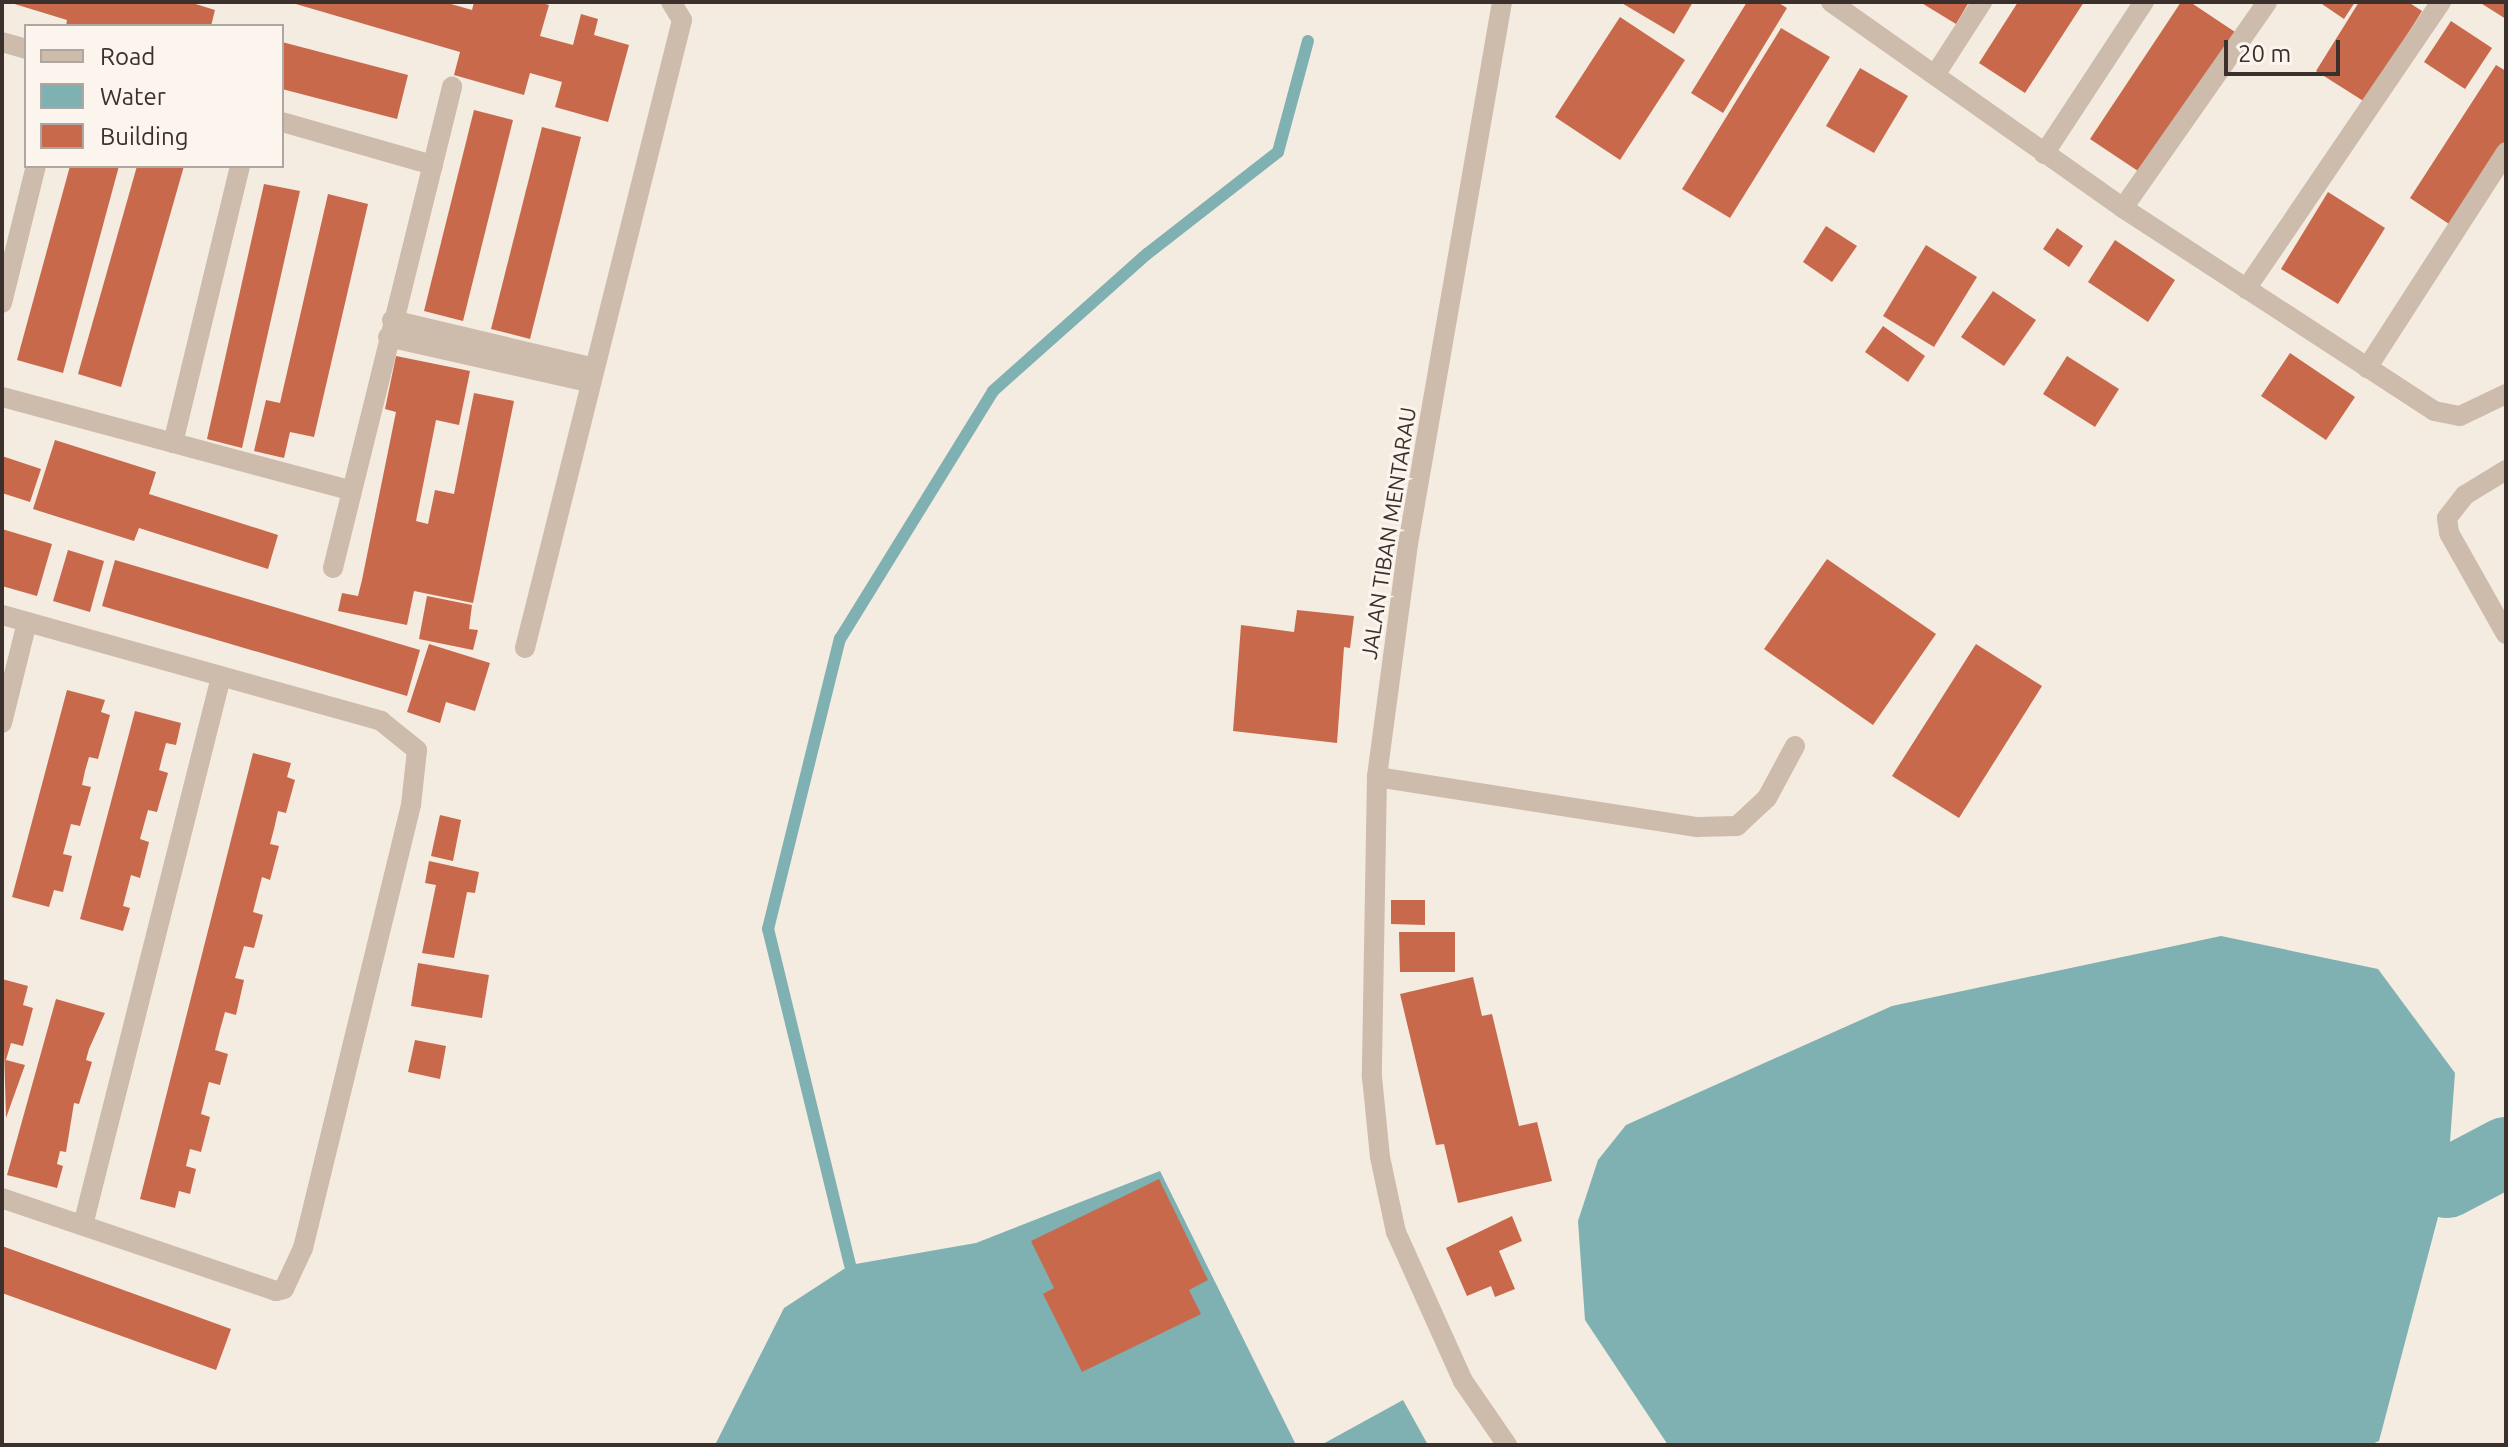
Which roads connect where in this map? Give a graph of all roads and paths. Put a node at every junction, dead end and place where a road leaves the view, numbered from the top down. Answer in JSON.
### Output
{"nodes":[{"id":1,"x":671,"y":2,"type":"edge"},
{"id":2,"x":1502,"y":2,"type":"edge"},
{"id":3,"x":1831,"y":2,"type":"edge"},
{"id":4,"x":1982,"y":2,"type":"edge"},
{"id":5,"x":2144,"y":2,"type":"edge"},
{"id":6,"x":2267,"y":2,"type":"edge"},
{"id":7,"x":2441,"y":2,"type":"edge"},
{"id":8,"x":2,"y":42,"type":"edge"},
{"id":9,"x":24,"y":48,"type":"edge"},
{"id":10,"x":1935,"y":75,"type":"junction"},
{"id":11,"x":452,"y":87,"type":"dead end"},
{"id":12,"x":284,"y":123,"type":"edge"},
{"id":13,"x":2506,"y":152,"type":"edge"},
{"id":14,"x":2044,"y":154,"type":"junction"},
{"id":15,"x":433,"y":165,"type":"junction"},
{"id":16,"x":36,"y":168,"type":"edge"},
{"id":17,"x":240,"y":168,"type":"edge"},
{"id":18,"x":2123,"y":208,"type":"junction"},
{"id":19,"x":2246,"y":289,"type":"junction"},
{"id":20,"x":2,"y":303,"type":"edge"},
{"id":21,"x":390,"y":328,"type":"junction"},
{"id":22,"x":2367,"y":368,"type":"junction"},
{"id":23,"x":590,"y":375,"type":"junction"},
{"id":24,"x":2506,"y":394,"type":"edge"},
{"id":25,"x":2,"y":397,"type":"edge"},
{"id":26,"x":173,"y":443,"type":"junction"},
{"id":27,"x":2506,"y":470,"type":"edge"},
{"id":28,"x":352,"y":491,"type":"junction"},
{"id":29,"x":333,"y":568,"type":"dead end"},
{"id":30,"x":2,"y":615,"type":"edge"},
{"id":31,"x":27,"y":622,"type":"junction"},
{"id":32,"x":2506,"y":634,"type":"edge"},
{"id":33,"x":525,"y":648,"type":"dead end"},
{"id":34,"x":221,"y":677,"type":"junction"},
{"id":35,"x":2,"y":723,"type":"edge"},
{"id":36,"x":1795,"y":746,"type":"dead end"},
{"id":37,"x":1377,"y":777,"type":"junction"},
{"id":38,"x":2,"y":1198,"type":"edge"},
{"id":39,"x":83,"y":1225,"type":"junction"},
{"id":40,"x":1507,"y":1445,"type":"edge"}],
"edges":[{"from":1,"to":23,"type":"street"},
{"from":2,"to":37,"type":"street","name":"JALAN TIBAN MENTARAU"},
{"from":3,"to":10,"type":"street"},
{"from":4,"to":10,"type":"street"},
{"from":5,"to":14,"type":"street"},
{"from":6,"to":18,"type":"street"},
{"from":7,"to":19,"type":"street"},
{"from":8,"to":9,"type":"street"},
{"from":10,"to":14,"type":"street"},
{"from":11,"to":15,"type":"street"},
{"from":12,"to":15,"type":"street"},
{"from":13,"to":22,"type":"street"},
{"from":14,"to":18,"type":"street"},
{"from":15,"to":21,"type":"street"},
{"from":16,"to":20,"type":"street"},
{"from":17,"to":26,"type":"street"},
{"from":18,"to":19,"type":"street"},
{"from":19,"to":22,"type":"street"},
{"from":21,"to":23,"type":"street"},
{"from":21,"to":28,"type":"street"},
{"from":22,"to":24,"type":"street"},
{"from":23,"to":33,"type":"street"},
{"from":25,"to":26,"type":"street"},
{"from":26,"to":28,"type":"street"},
{"from":27,"to":32,"type":"street"},
{"from":28,"to":29,"type":"street"},
{"from":30,"to":31,"type":"street"},
{"from":31,"to":34,"type":"street"},
{"from":31,"to":35,"type":"street"},
{"from":34,"to":39,"type":"street"},
{"from":34,"to":39,"type":"street"},
{"from":36,"to":37,"type":"street"},
{"from":37,"to":40,"type":"street","name":"JALAN TIBAN MENTARAU"},
{"from":38,"to":39,"type":"street"}]}
